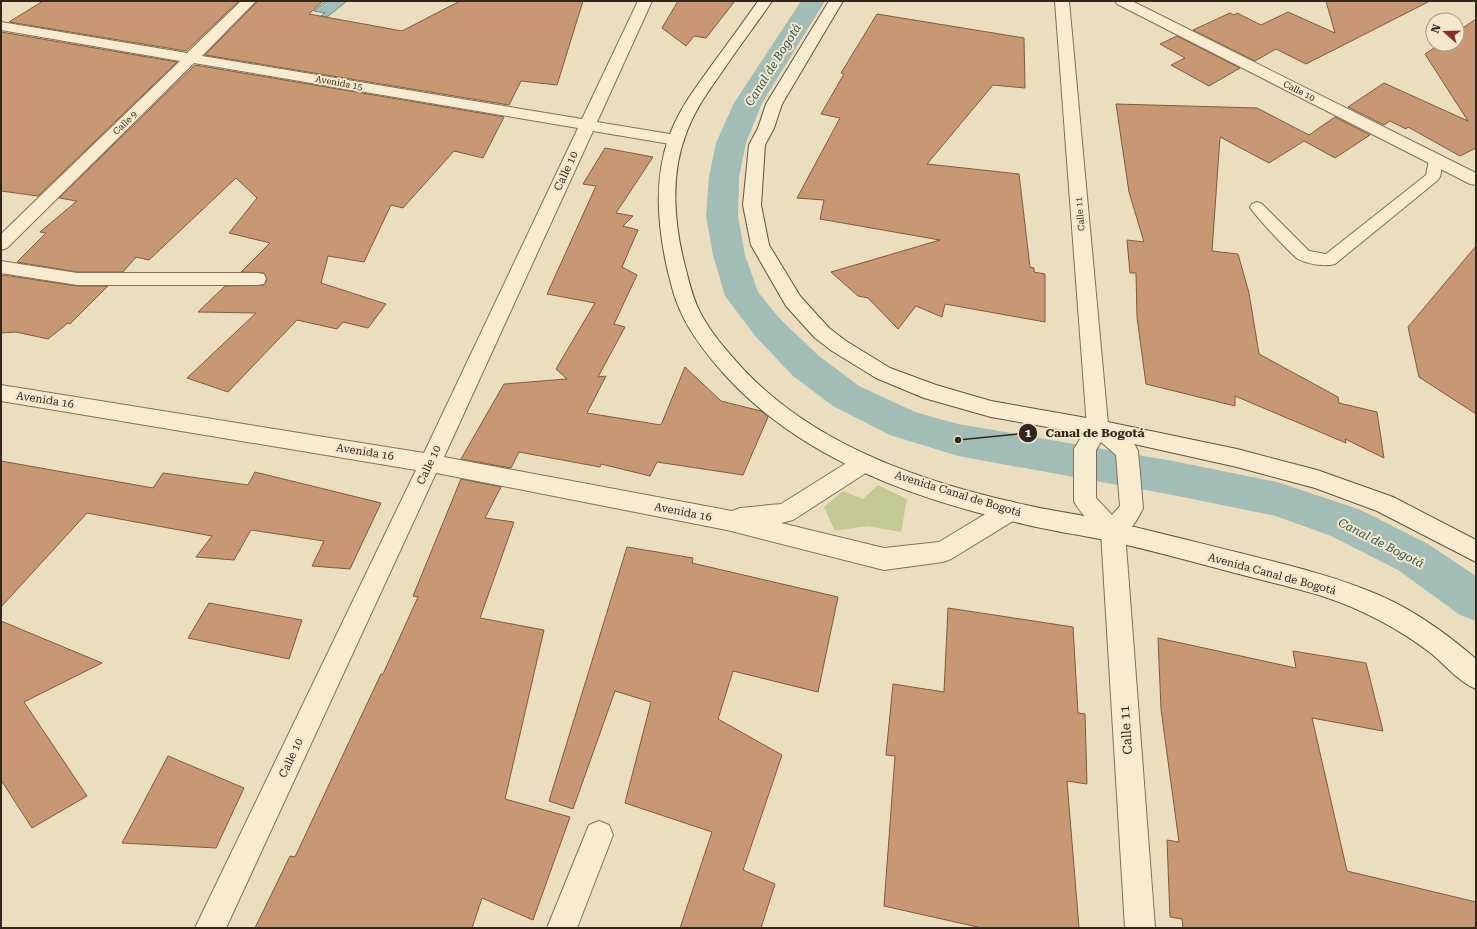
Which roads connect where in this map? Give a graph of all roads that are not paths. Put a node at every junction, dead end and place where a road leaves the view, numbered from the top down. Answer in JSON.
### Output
{"nodes":[{"id":1,"x":249,"y":1,"type":"edge"},
{"id":2,"x":645,"y":1,"type":"edge"},
{"id":3,"x":765,"y":1,"type":"edge"},
{"id":4,"x":836,"y":1,"type":"edge"},
{"id":5,"x":1062,"y":1,"type":"edge"},
{"id":6,"x":1122,"y":1,"type":"edge"},
{"id":7,"x":1,"y":26,"type":"edge"},
{"id":8,"x":190,"y":58,"type":"junction"},
{"id":9,"x":587,"y":125,"type":"junction"},
{"id":10,"x":676,"y":140,"type":"junction"},
{"id":11,"x":1436,"y":160,"type":"junction"},
{"id":12,"x":1476,"y":180,"type":"edge"},
{"id":13,"x":1256,"y":207,"type":"dead end"},
{"id":14,"x":1,"y":244,"type":"edge"},
{"id":15,"x":1,"y":267,"type":"edge"},
{"id":16,"x":257,"y":279,"type":"dead end"},
{"id":17,"x":1,"y":393,"type":"edge"},
{"id":18,"x":1098,"y":428,"type":"junction"},
{"id":19,"x":430,"y":463,"type":"junction"},
{"id":20,"x":864,"y":463,"type":"junction"},
{"id":21,"x":1010,"y":511,"type":"junction"},
{"id":22,"x":727,"y":520,"type":"junction"},
{"id":23,"x":1113,"y":532,"type":"junction"},
{"id":24,"x":1476,"y":552,"type":"edge"},
{"id":25,"x":1476,"y":676,"type":"edge"},
{"id":26,"x":599,"y":835,"type":"dead end"},
{"id":27,"x":210,"y":928,"type":"edge"},
{"id":28,"x":562,"y":928,"type":"edge"},
{"id":29,"x":1140,"y":928,"type":"edge"}],
"edges":[{"from":1,"to":8,"type":"street","name":"Calle 9"},
{"from":2,"to":9,"type":"street","name":"Calle 10"},
{"from":3,"to":10,"type":"street","name":"Avenida Canal de Bogotá"},
{"from":4,"to":18,"type":"street"},
{"from":5,"to":18,"type":"street","name":"Calle 11"},
{"from":6,"to":11,"type":"street","name":"Calle 10"},
{"from":7,"to":8,"type":"street","name":"Avenida 15"},
{"from":8,"to":9,"type":"street","name":"Avenida 15"},
{"from":8,"to":14,"type":"street","name":"Calle 9"},
{"from":9,"to":10,"type":"street","name":"Avenida 15"},
{"from":9,"to":19,"type":"street","name":"Calle 10"},
{"from":10,"to":20,"type":"street","name":"Avenida Canal de Bogotá"},
{"from":11,"to":12,"type":"street","name":"Calle 10"},
{"from":11,"to":13,"type":"lane"},
{"from":15,"to":16,"type":"street"},
{"from":17,"to":19,"type":"street","name":"Avenida 16"},
{"from":18,"to":23,"type":"street"},
{"from":18,"to":23,"type":"street"},
{"from":18,"to":24,"type":"street"},
{"from":19,"to":22,"type":"street","name":"Avenida 16"},
{"from":19,"to":27,"type":"street","name":"Calle 10"},
{"from":20,"to":21,"type":"street","name":"Avenida Canal de Bogotá"},
{"from":20,"to":22,"type":"street","name":"Avenida 16"},
{"from":21,"to":22,"type":"street","name":"Avenida 16"},
{"from":21,"to":23,"type":"street","name":"Avenida Canal de Bogotá"},
{"from":23,"to":25,"type":"street","name":"Avenida Canal de Bogotá"},
{"from":23,"to":29,"type":"street","name":"Calle 11"},
{"from":26,"to":28,"type":"street"}]}
